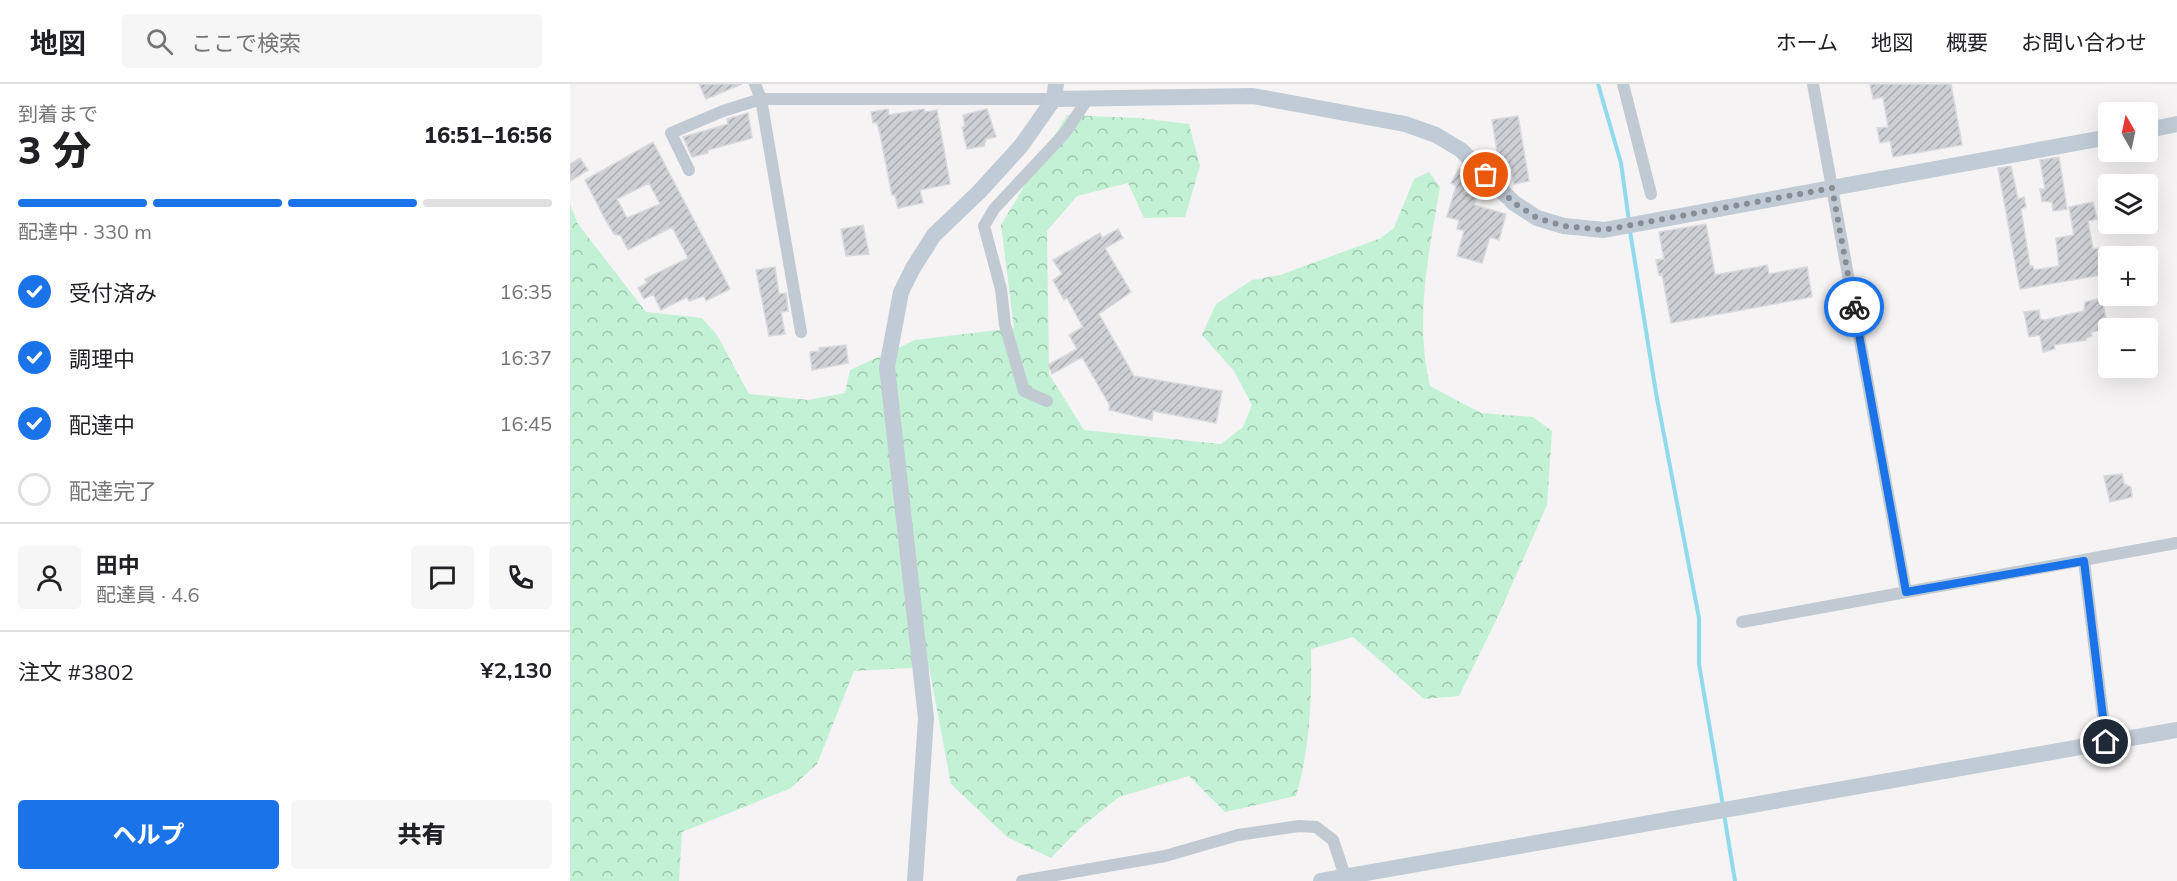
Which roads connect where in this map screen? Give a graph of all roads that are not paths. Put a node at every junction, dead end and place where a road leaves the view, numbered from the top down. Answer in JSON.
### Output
{"nodes":[{"id":1,"x":755,"y":84,"type":"edge"},
{"id":2,"x":1623,"y":84,"type":"edge"},
{"id":3,"x":1813,"y":84,"type":"edge"},
{"id":4,"x":1055,"y":91,"type":"edge"},
{"id":5,"x":1089,"y":97,"type":"junction"},
{"id":6,"x":761,"y":99,"type":"junction"},
{"id":7,"x":2177,"y":124,"type":"edge"},
{"id":8,"x":2158,"y":128,"type":"edge"},
{"id":9,"x":2098,"y":139,"type":"edge"},
{"id":10,"x":689,"y":170,"type":"dead end"},
{"id":11,"x":1832,"y":188,"type":"junction"},
{"id":12,"x":1651,"y":195,"type":"dead end"},
{"id":13,"x":801,"y":332,"type":"dead end"},
{"id":14,"x":1047,"y":401,"type":"dead end"},
{"id":15,"x":2177,"y":543,"type":"edge"},
{"id":16,"x":2084,"y":561,"type":"junction"},
{"id":17,"x":1906,"y":592,"type":"junction"},
{"id":18,"x":1742,"y":622,"type":"dead end"},
{"id":19,"x":2177,"y":730,"type":"edge"},
{"id":20,"x":2106,"y":742,"type":"junction"},
{"id":21,"x":1328,"y":880,"type":"edge"},
{"id":22,"x":915,"y":881,"type":"edge"},
{"id":23,"x":1022,"y":881,"type":"edge"}],
"edges":[{"from":1,"to":6,"type":"street"},
{"from":2,"to":12,"type":"street"},
{"from":3,"to":11,"type":"street"},
{"from":4,"to":5,"type":"street"},
{"from":4,"to":6,"type":"street"},
{"from":4,"to":22,"type":"street"},
{"from":5,"to":11,"type":"street"},
{"from":5,"to":14,"type":"street"},
{"from":6,"to":10,"type":"street"},
{"from":6,"to":13,"type":"street"},
{"from":7,"to":8,"type":"street"},
{"from":9,"to":11,"type":"street"},
{"from":11,"to":17,"type":"street"},
{"from":15,"to":16,"type":"street"},
{"from":16,"to":17,"type":"street"},
{"from":16,"to":20,"type":"street"},
{"from":17,"to":18,"type":"street"},
{"from":19,"to":20,"type":"street"},
{"from":20,"to":21,"type":"street"},
{"from":21,"to":23,"type":"street"}]}
